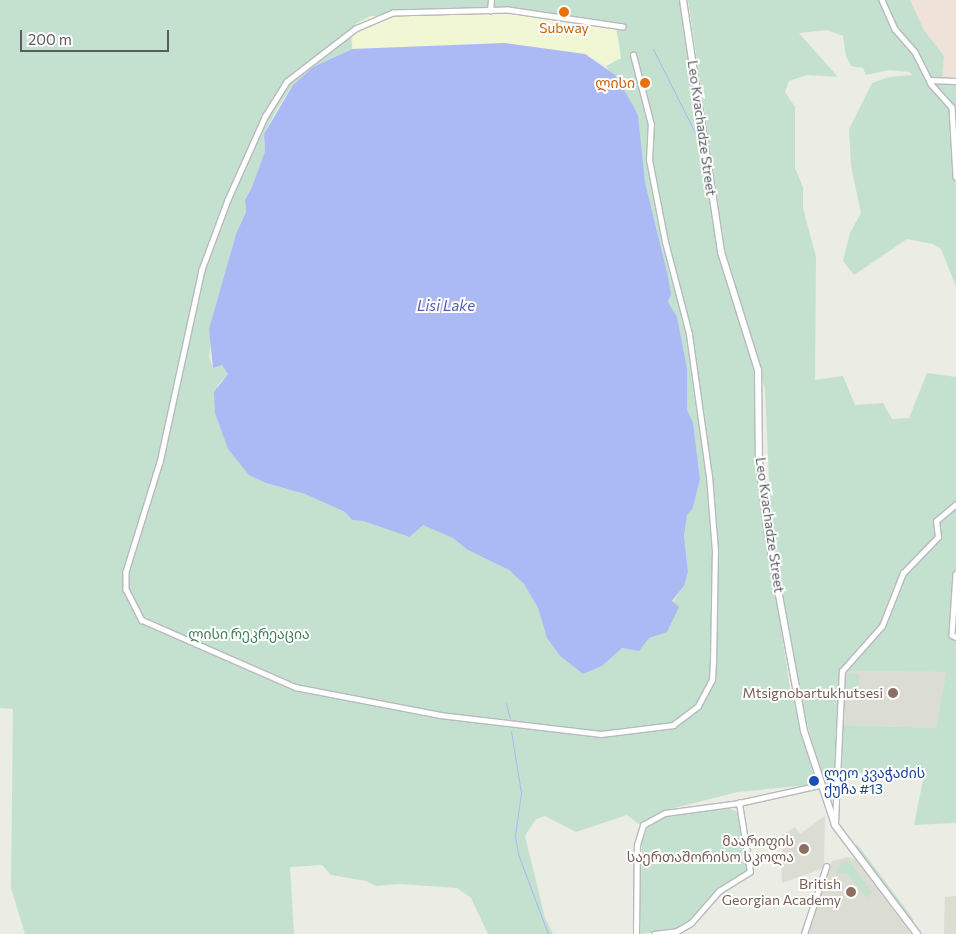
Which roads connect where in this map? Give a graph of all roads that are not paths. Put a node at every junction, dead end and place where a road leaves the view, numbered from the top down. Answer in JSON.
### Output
{"nodes":[{"id":1,"x":491,"y":0,"type":"edge"},
{"id":2,"x":683,"y":0,"type":"edge"},
{"id":3,"x":882,"y":0,"type":"edge"},
{"id":4,"x":490,"y":11,"type":"junction"},
{"id":5,"x":623,"y":27,"type":"dead end"},
{"id":6,"x":633,"y":55,"type":"dead end"},
{"id":7,"x":929,"y":80,"type":"junction"},
{"id":8,"x":956,"y":81,"type":"edge"},
{"id":9,"x":956,"y":177,"type":"edge"},
{"id":10,"x":956,"y":504,"type":"edge"},
{"id":11,"x":956,"y":574,"type":"edge"},
{"id":12,"x":956,"y":637,"type":"edge"},
{"id":13,"x":820,"y":785,"type":"junction"},
{"id":14,"x":739,"y":803,"type":"junction"},
{"id":15,"x":835,"y":825,"type":"junction"},
{"id":16,"x":826,"y":867,"type":"dead end"},
{"id":17,"x":918,"y":933,"type":"edge"},
{"id":18,"x":636,"y":934,"type":"edge"},
{"id":19,"x":654,"y":934,"type":"edge"},
{"id":20,"x":804,"y":934,"type":"edge"}],
"edges":[{"from":1,"to":4,"type":"street"},
{"from":2,"to":13,"type":"main road","name":"Leo Kvachadze Street"},
{"from":3,"to":7,"type":"street"},
{"from":4,"to":5,"type":"street"},
{"from":4,"to":6,"type":"street"},
{"from":7,"to":8,"type":"street"},
{"from":7,"to":9,"type":"street"},
{"from":10,"to":15,"type":"street"},
{"from":11,"to":12,"type":"street"},
{"from":13,"to":14,"type":"street"},
{"from":13,"to":15,"type":"main road","name":"Leo Kvachadze Street"},
{"from":14,"to":18,"type":"street"},
{"from":14,"to":19,"type":"street"},
{"from":15,"to":17,"type":"main road","name":"Leo Kvachadze Street"},
{"from":16,"to":20,"type":"street"}]}
